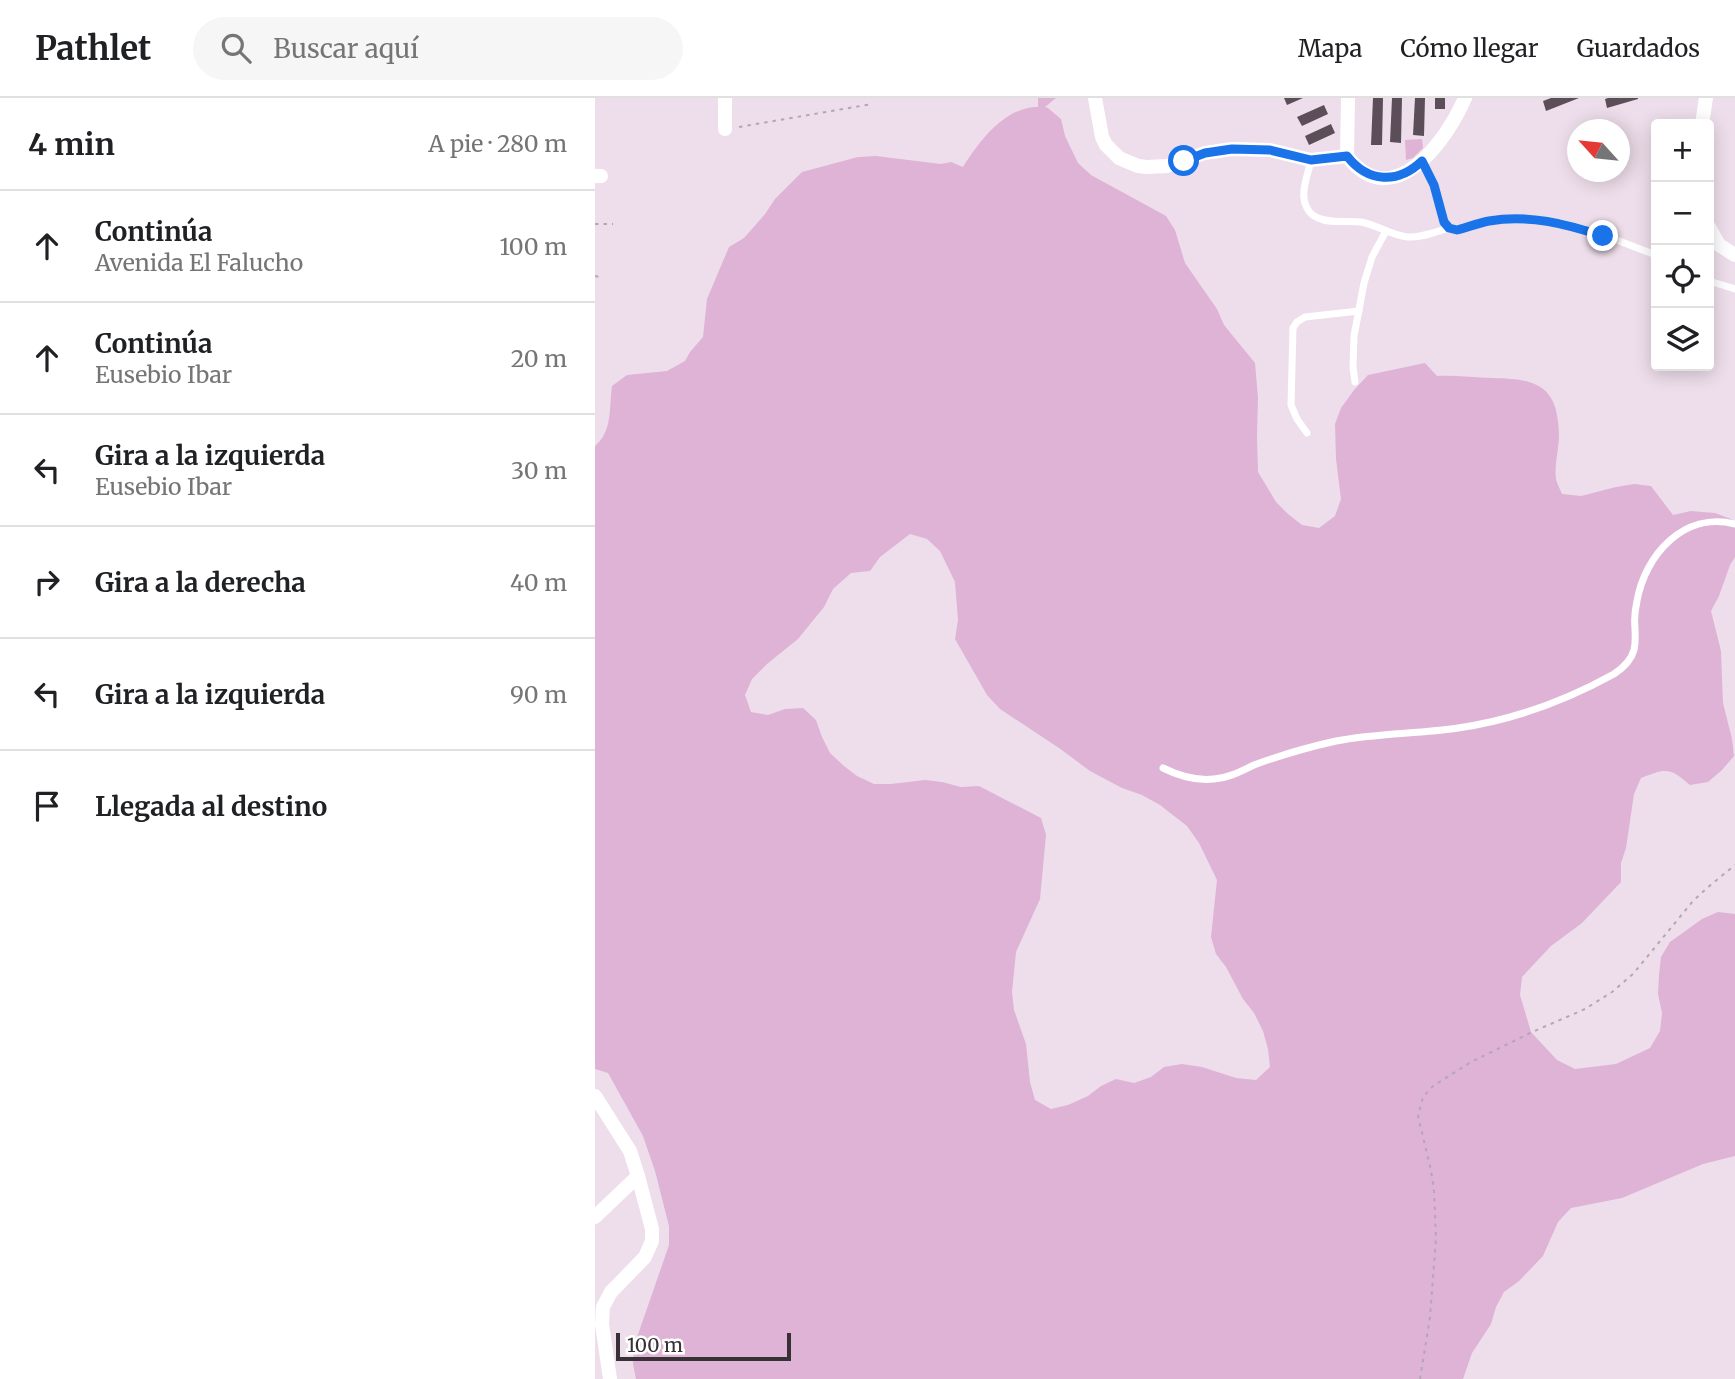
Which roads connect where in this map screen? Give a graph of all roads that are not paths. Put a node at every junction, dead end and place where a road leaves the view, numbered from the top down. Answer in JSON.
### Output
{"nodes":[{"id":1,"x":725,"y":98,"type":"edge"},
{"id":2,"x":1095,"y":98,"type":"edge"},
{"id":3,"x":1348,"y":98,"type":"edge"},
{"id":4,"x":1465,"y":98,"type":"edge"},
{"id":5,"x":1706,"y":98,"type":"edge"},
{"id":6,"x":1703,"y":119,"type":"edge"},
{"id":7,"x":726,"y":129,"type":"road end"},
{"id":8,"x":1347,"y":156,"type":"junction"},
{"id":9,"x":1311,"y":160,"type":"junction"},
{"id":10,"x":1422,"y":161,"type":"junction"},
{"id":11,"x":1449,"y":228,"type":"junction"},
{"id":12,"x":1386,"y":231,"type":"junction"},
{"id":13,"x":1714,"y":236,"type":"edge"},
{"id":14,"x":1651,"y":253,"type":"edge"},
{"id":15,"x":1735,"y":255,"type":"edge"},
{"id":16,"x":1714,"y":283,"type":"edge"},
{"id":17,"x":1735,"y":289,"type":"edge"},
{"id":18,"x":1359,"y":311,"type":"junction"},
{"id":19,"x":1355,"y":382,"type":"dead end"},
{"id":20,"x":1307,"y":433,"type":"dead end"},
{"id":21,"x":1735,"y":524,"type":"edge"},
{"id":22,"x":1163,"y":768,"type":"dead end"},
{"id":23,"x":595,"y":1096,"type":"edge"},
{"id":24,"x":638,"y":1176,"type":"junction"},
{"id":25,"x":597,"y":1210,"type":"edge"},
{"id":26,"x":610,"y":1379,"type":"edge"}],
"edges":[{"from":1,"to":7,"type":"street"},
{"from":2,"to":9,"type":"street"},
{"from":3,"to":8,"type":"street"},
{"from":4,"to":10,"type":"street"},
{"from":5,"to":6,"type":"street"},
{"from":8,"to":9,"type":"street"},
{"from":8,"to":10,"type":"street"},
{"from":9,"to":12,"type":"lane"},
{"from":10,"to":11,"type":"lane"},
{"from":11,"to":12,"type":"lane"},
{"from":11,"to":14,"type":"lane"},
{"from":12,"to":18,"type":"lane"},
{"from":13,"to":15,"type":"street"},
{"from":16,"to":17,"type":"lane"},
{"from":18,"to":19,"type":"lane"},
{"from":18,"to":20,"type":"lane"},
{"from":21,"to":22,"type":"lane"},
{"from":23,"to":24,"type":"street"},
{"from":24,"to":25,"type":"street"},
{"from":24,"to":26,"type":"street"}]}
